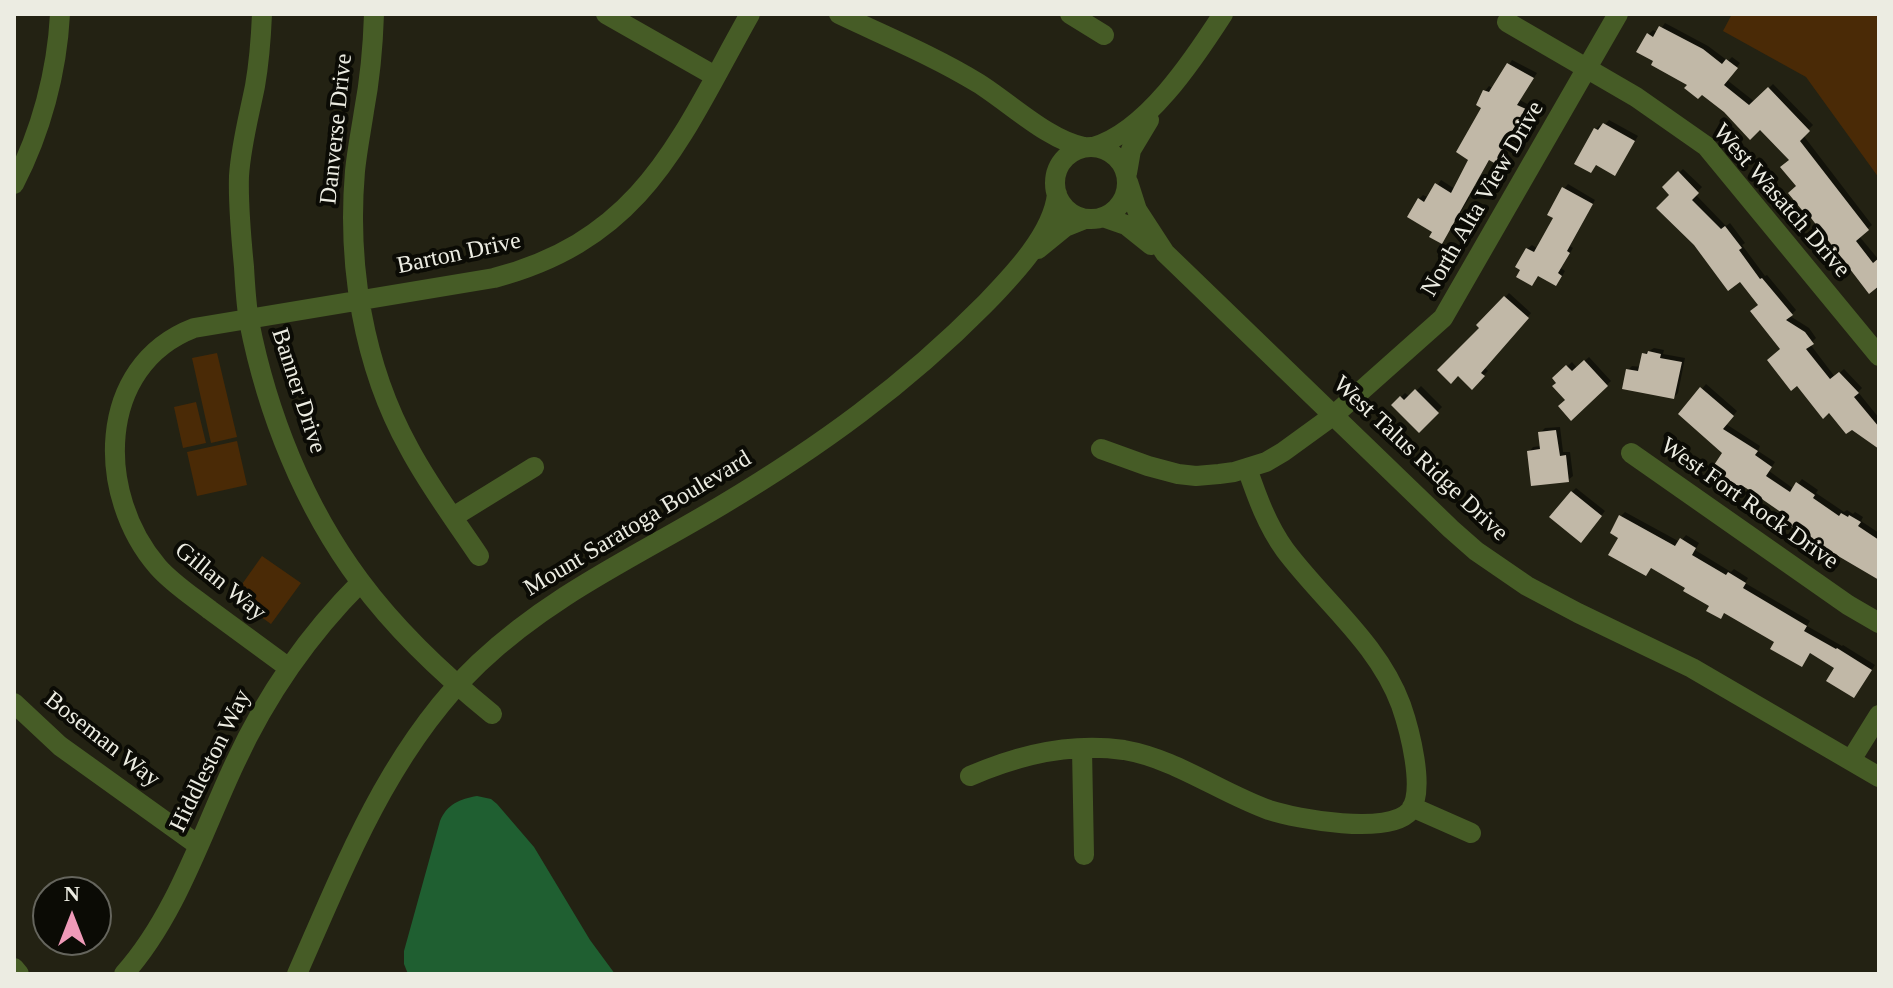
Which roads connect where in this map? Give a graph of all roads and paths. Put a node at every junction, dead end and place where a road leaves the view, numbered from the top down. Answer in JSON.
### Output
{"nodes":[{"id":1,"x":60,"y":14,"type":"edge"},
{"id":2,"x":262,"y":14,"type":"edge"},
{"id":3,"x":374,"y":14,"type":"edge"},
{"id":4,"x":606,"y":14,"type":"edge"},
{"id":5,"x":750,"y":14,"type":"edge"},
{"id":6,"x":839,"y":14,"type":"edge"},
{"id":7,"x":1070,"y":14,"type":"edge"},
{"id":8,"x":1223,"y":14,"type":"edge"},
{"id":9,"x":1618,"y":14,"type":"edge"},
{"id":10,"x":1507,"y":22,"type":"dead end"},
{"id":11,"x":1104,"y":35,"type":"dead end"},
{"id":12,"x":1588,"y":69,"type":"junction"},
{"id":13,"x":715,"y":76,"type":"junction"},
{"id":14,"x":1155,"y":105,"type":"junction"},
{"id":15,"x":1021,"y":113,"type":"junction"},
{"id":16,"x":1088,"y":147,"type":"junction"},
{"id":17,"x":1127,"y":178,"type":"junction"},
{"id":18,"x":14,"y":184,"type":"edge"},
{"id":19,"x":1057,"y":184,"type":"junction"},
{"id":20,"x":1094,"y":218,"type":"junction"},
{"id":21,"x":1165,"y":253,"type":"junction"},
{"id":22,"x":1026,"y":259,"type":"junction"},
{"id":23,"x":359,"y":300,"type":"junction"},
{"id":24,"x":248,"y":318,"type":"junction"},
{"id":25,"x":1879,"y":356,"type":"edge"},
{"id":26,"x":1334,"y":415,"type":"junction"},
{"id":27,"x":1101,"y":449,"type":"dead end"},
{"id":28,"x":1631,"y":453,"type":"dead end"},
{"id":29,"x":534,"y":467,"type":"dead end"},
{"id":30,"x":1247,"y":468,"type":"junction"},
{"id":31,"x":453,"y":517,"type":"junction"},
{"id":32,"x":479,"y":556,"type":"dead end"},
{"id":33,"x":361,"y":582,"type":"junction"},
{"id":34,"x":1879,"y":623,"type":"edge"},
{"id":35,"x":289,"y":668,"type":"junction"},
{"id":36,"x":457,"y":686,"type":"junction"},
{"id":37,"x":14,"y":703,"type":"edge"},
{"id":38,"x":492,"y":714,"type":"dead end"},
{"id":39,"x":1879,"y":715,"type":"edge"},
{"id":40,"x":1082,"y":749,"type":"junction"},
{"id":41,"x":1851,"y":760,"type":"junction"},
{"id":42,"x":970,"y":776,"type":"dead end"},
{"id":43,"x":1879,"y":777,"type":"edge"},
{"id":44,"x":1412,"y":807,"type":"junction"},
{"id":45,"x":1471,"y":833,"type":"dead end"},
{"id":46,"x":198,"y":845,"type":"junction"},
{"id":47,"x":1084,"y":855,"type":"dead end"},
{"id":48,"x":14,"y":968,"type":"edge"},
{"id":49,"x":19,"y":974,"type":"edge"},
{"id":50,"x":124,"y":974,"type":"edge"},
{"id":51,"x":297,"y":974,"type":"edge"}],
"edges":[{"from":1,"to":18,"type":"street"},
{"from":2,"to":24,"type":"street","name":"Banner Drive"},
{"from":3,"to":23,"type":"street","name":"Danverse Drive"},
{"from":4,"to":13,"type":"street"},
{"from":5,"to":13,"type":"street","name":"Barton Drive"},
{"from":6,"to":15,"type":"street"},
{"from":7,"to":11,"type":"street"},
{"from":8,"to":14,"type":"street"},
{"from":9,"to":12,"type":"street","name":"North Alta View Drive"},
{"from":10,"to":12,"type":"street","name":"West Wasatch Drive"},
{"from":12,"to":25,"type":"street","name":"West Wasatch Drive"},
{"from":12,"to":26,"type":"street","name":"North Alta View Drive"},
{"from":13,"to":23,"type":"street","name":"Barton Drive"},
{"from":14,"to":16,"type":"street"},
{"from":14,"to":17,"type":"street"},
{"from":15,"to":16,"type":"street"},
{"from":15,"to":19,"type":"street"},
{"from":16,"to":17,"type":"street"},
{"from":16,"to":19,"type":"street"},
{"from":17,"to":20,"type":"street"},
{"from":17,"to":21,"type":"street","name":"West Talus Ridge Drive"},
{"from":19,"to":20,"type":"street"},
{"from":19,"to":22,"type":"street","name":"Mount Saratoga Boulevard"},
{"from":20,"to":21,"type":"street","name":"West Talus Ridge Drive"},
{"from":20,"to":22,"type":"street","name":"Mount Saratoga Boulevard"},
{"from":21,"to":26,"type":"street","name":"West Talus Ridge Drive"},
{"from":22,"to":36,"type":"street","name":"Mount Saratoga Boulevard"},
{"from":23,"to":24,"type":"street","name":"Barton Drive"},
{"from":23,"to":31,"type":"street","name":"Danverse Drive"},
{"from":24,"to":33,"type":"street","name":"Banner Drive"},
{"from":24,"to":35,"type":"street","name":"Gillan Way"},
{"from":26,"to":30,"type":"street","name":"North Alta View Drive"},
{"from":26,"to":41,"type":"street","name":"West Talus Ridge Drive"},
{"from":27,"to":30,"type":"street","name":"North Alta View Drive"},
{"from":28,"to":34,"type":"street","name":"West Fort Rock Drive"},
{"from":29,"to":31,"type":"street"},
{"from":30,"to":44,"type":"street"},
{"from":31,"to":32,"type":"street","name":"Danverse Drive"},
{"from":33,"to":35,"type":"street","name":"Hiddleston Way"},
{"from":33,"to":36,"type":"street","name":"Banner Drive"},
{"from":35,"to":46,"type":"street","name":"Hiddleston Way"},
{"from":36,"to":38,"type":"street","name":"Banner Drive"},
{"from":36,"to":51,"type":"street","name":"Mount Saratoga Boulevard"},
{"from":37,"to":46,"type":"street","name":"Boseman Way"},
{"from":39,"to":41,"type":"street"},
{"from":40,"to":42,"type":"street"},
{"from":40,"to":44,"type":"street"},
{"from":40,"to":47,"type":"street"},
{"from":41,"to":43,"type":"street","name":"West Talus Ridge Drive"},
{"from":44,"to":45,"type":"street"},
{"from":46,"to":50,"type":"street","name":"Hiddleston Way"},
{"from":48,"to":49,"type":"street"}]}
